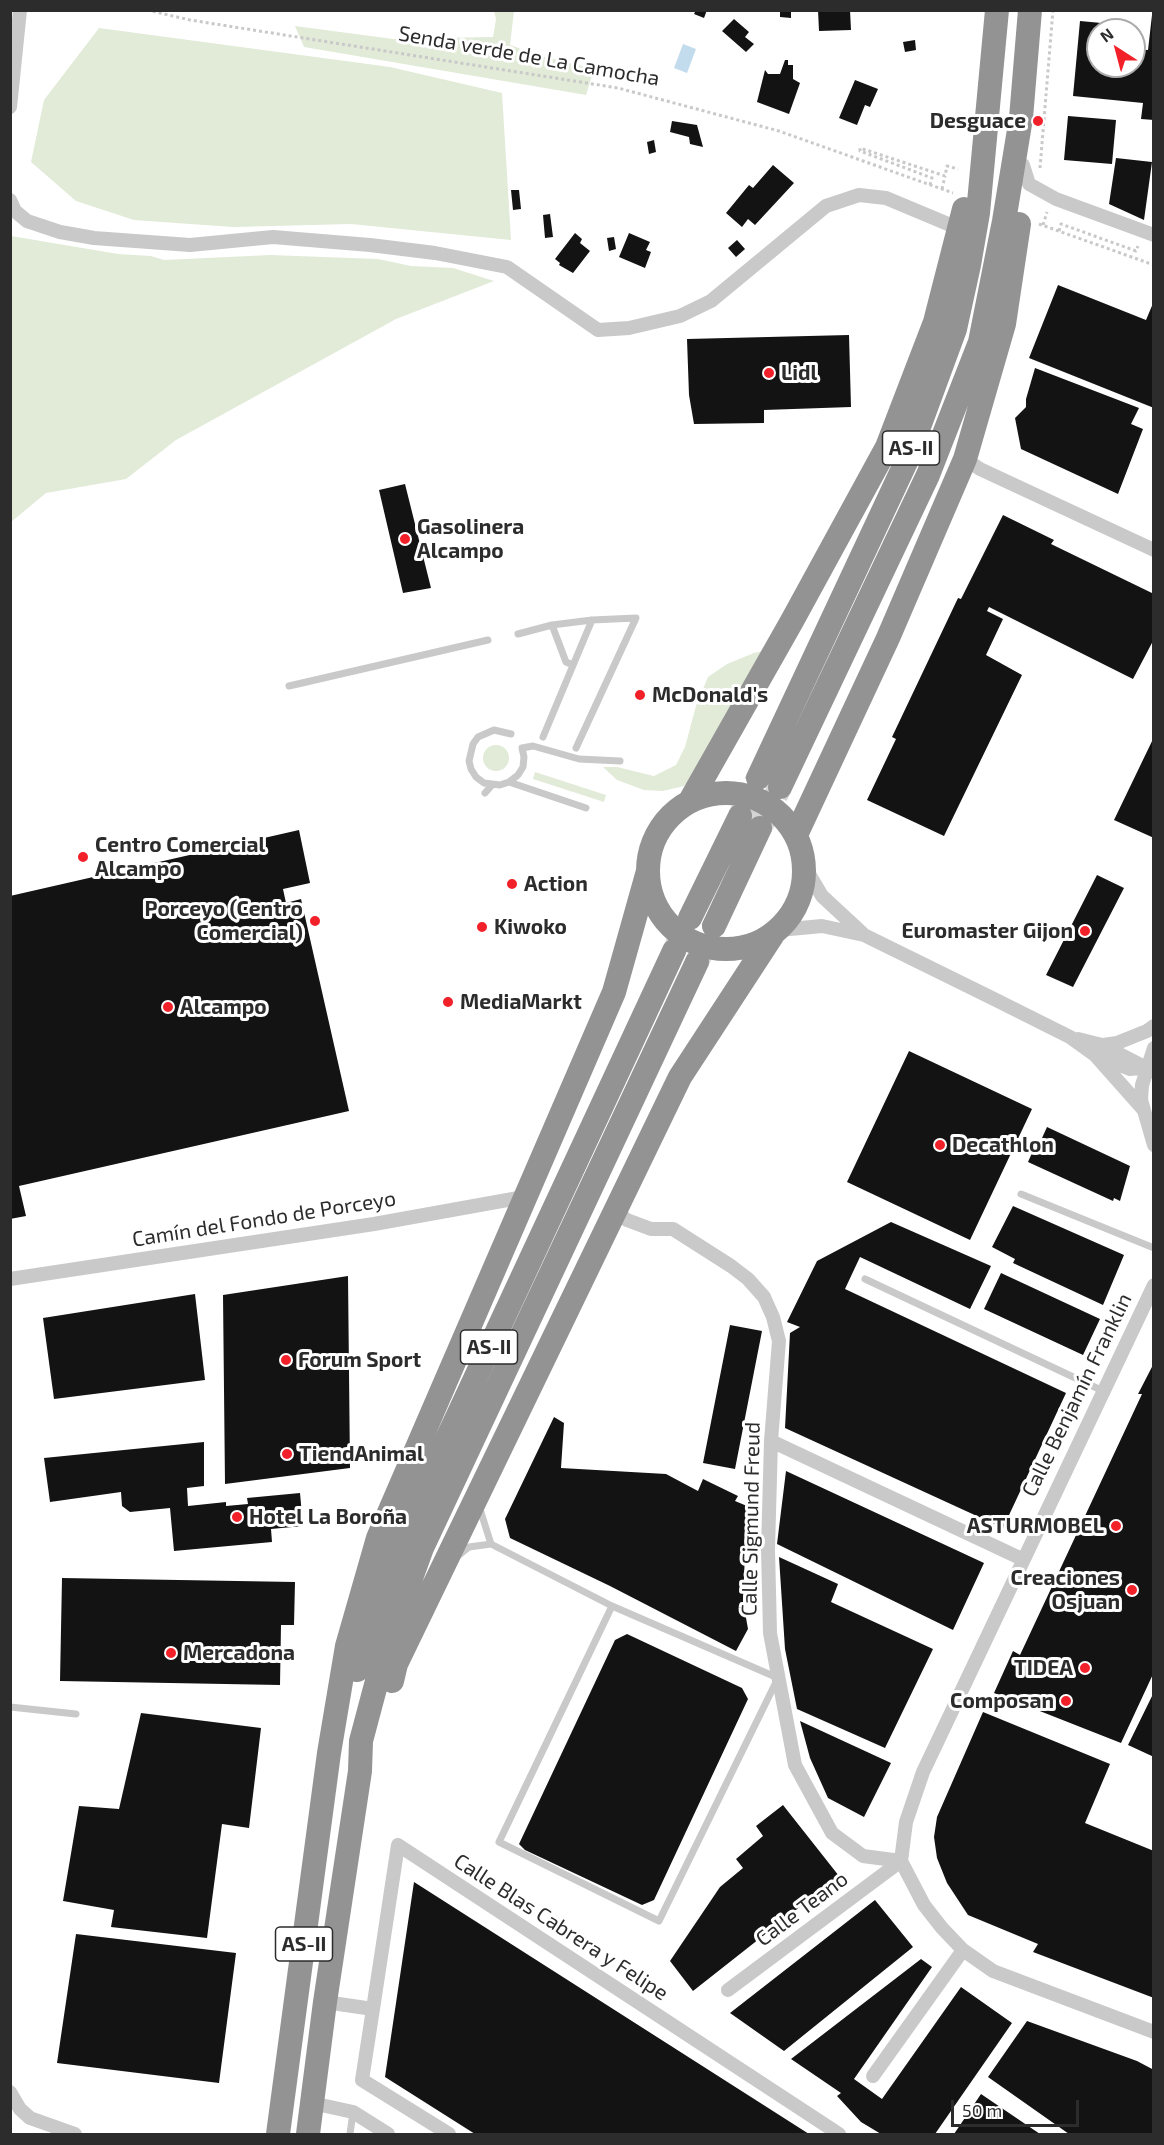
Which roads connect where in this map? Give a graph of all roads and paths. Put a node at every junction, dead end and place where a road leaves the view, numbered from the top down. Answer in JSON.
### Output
{"nodes":[{"id":1,"x":20,"y":10,"type":"edge"},
{"id":2,"x":147,"y":10,"type":"edge"},
{"id":3,"x":998,"y":10,"type":"edge"},
{"id":4,"x":1030,"y":10,"type":"edge"},
{"id":5,"x":1053,"y":10,"type":"edge"},
{"id":6,"x":988,"y":96,"type":"junction"},
{"id":7,"x":10,"y":107,"type":"edge"},
{"id":8,"x":1021,"y":118,"type":"junction"},
{"id":9,"x":958,"y":169,"type":"dead end"},
{"id":10,"x":1031,"y":171,"type":"junction"},
{"id":11,"x":945,"y":176,"type":"junction"},
{"id":12,"x":930,"y":185,"type":"junction"},
{"id":13,"x":942,"y":189,"type":"junction"},
{"id":14,"x":953,"y":193,"type":"dead end"},
{"id":15,"x":1056,"y":199,"type":"junction"},
{"id":16,"x":12,"y":208,"type":"edge"},
{"id":17,"x":1034,"y":222,"type":"dead end"},
{"id":18,"x":1043,"y":226,"type":"junction"},
{"id":19,"x":960,"y":229,"type":"junction"},
{"id":20,"x":1059,"y":231,"type":"junction"},
{"id":21,"x":1154,"y":235,"type":"edge"},
{"id":22,"x":1128,"y":242,"type":"dead end"},
{"id":23,"x":1154,"y":265,"type":"edge"},
{"id":24,"x":966,"y":459,"type":"junction"},
{"id":25,"x":1154,"y":550,"type":"edge"},
{"id":26,"x":592,"y":620,"type":"junction"},
{"id":27,"x":552,"y":625,"type":"junction"},
{"id":28,"x":518,"y":633,"type":"dead end"},
{"id":29,"x":488,"y":640,"type":"dead end"},
{"id":30,"x":573,"y":665,"type":"junction"},
{"id":31,"x":289,"y":686,"type":"dead end"},
{"id":32,"x":511,"y":734,"type":"dead end"},
{"id":33,"x":543,"y":737,"type":"dead end"},
{"id":34,"x":576,"y":748,"type":"dead end"},
{"id":35,"x":620,"y":761,"type":"dead end"},
{"id":36,"x":758,"y":778,"type":"tunnel mouth"},
{"id":37,"x":509,"y":782,"type":"junction"},
{"id":38,"x":492,"y":785,"type":"junction"},
{"id":39,"x":780,"y":787,"type":"tunnel mouth"},
{"id":40,"x":485,"y":793,"type":"dead end"},
{"id":41,"x":690,"y":801,"type":"junction"},
{"id":42,"x":586,"y":808,"type":"dead end"},
{"id":43,"x":740,"y":816,"type":"tunnel mouth"},
{"id":44,"x":760,"y":828,"type":"tunnel mouth"},
{"id":45,"x":796,"y":835,"type":"junction"},
{"id":46,"x":805,"y":867,"type":"junction"},
{"id":47,"x":648,"y":871,"type":"junction"},
{"id":48,"x":690,"y":918,"type":"tunnel mouth"},
{"id":49,"x":714,"y":926,"type":"tunnel mouth"},
{"id":50,"x":775,"y":933,"type":"junction"},
{"id":51,"x":864,"y":935,"type":"junction"},
{"id":52,"x":674,"y":951,"type":"tunnel mouth"},
{"id":53,"x":697,"y":962,"type":"tunnel mouth"},
{"id":54,"x":1154,"y":1026,"type":"edge"},
{"id":55,"x":1154,"y":1048,"type":"edge"},
{"id":56,"x":1098,"y":1050,"type":"junction"},
{"id":57,"x":1151,"y":1068,"type":"edge"},
{"id":58,"x":1143,"y":1109,"type":"junction"},
{"id":59,"x":1154,"y":1145,"type":"edge"},
{"id":60,"x":1021,"y":1194,"type":"dead end"},
{"id":61,"x":524,"y":1197,"type":"junction"},
{"id":62,"x":614,"y":1211,"type":"junction"},
{"id":63,"x":1154,"y":1248,"type":"edge"},
{"id":64,"x":10,"y":1279,"type":"edge"},
{"id":65,"x":865,"y":1279,"type":"dead end"},
{"id":66,"x":1154,"y":1285,"type":"edge"},
{"id":67,"x":1102,"y":1391,"type":"junction"},
{"id":68,"x":771,"y":1441,"type":"junction"},
{"id":69,"x":477,"y":1497,"type":"junction"},
{"id":70,"x":491,"y":1544,"type":"junction"},
{"id":71,"x":1022,"y":1559,"type":"junction"},
{"id":72,"x":444,"y":1565,"type":"junction"},
{"id":73,"x":612,"y":1606,"type":"junction"},
{"id":74,"x":778,"y":1678,"type":"junction"},
{"id":75,"x":10,"y":1707,"type":"edge"},
{"id":76,"x":76,"y":1714,"type":"dead end"},
{"id":77,"x":329,"y":1753,"type":"junction"},
{"id":78,"x":360,"y":1771,"type":"junction"},
{"id":79,"x":901,"y":1861,"type":"junction"},
{"id":80,"x":963,"y":1950,"type":"junction"},
{"id":81,"x":728,"y":1990,"type":"dead end"},
{"id":82,"x":325,"y":2002,"type":"junction"},
{"id":83,"x":373,"y":2009,"type":"junction"},
{"id":84,"x":1154,"y":2032,"type":"edge"},
{"id":85,"x":873,"y":2076,"type":"dead end"},
{"id":86,"x":10,"y":2092,"type":"edge"},
{"id":87,"x":312,"y":2103,"type":"junction"},
{"id":88,"x":353,"y":2112,"type":"junction"},
{"id":89,"x":15,"y":2115,"type":"edge"},
{"id":90,"x":277,"y":2131,"type":"edge"},
{"id":91,"x":75,"y":2134,"type":"edge"},
{"id":92,"x":309,"y":2134,"type":"edge"},
{"id":93,"x":350,"y":2134,"type":"edge"},
{"id":94,"x":388,"y":2134,"type":"edge"},
{"id":95,"x":448,"y":2134,"type":"edge"},
{"id":96,"x":839,"y":2134,"type":"edge"}],
"edges":[{"from":1,"to":7,"type":"street"},
{"from":2,"to":12,"type":"path","name":"Senda verde de La Camocha"},
{"from":3,"to":6,"type":"highway","number":"AS-II"},
{"from":4,"to":8,"type":"highway","number":"AS-II"},
{"from":5,"to":10,"type":"path"},
{"from":6,"to":19,"type":"highway"},
{"from":6,"to":36,"type":"highway","number":"AS-II"},
{"from":8,"to":10,"type":"highway"},
{"from":8,"to":39,"type":"highway","number":"AS-II"},
{"from":9,"to":11,"type":"path"},
{"from":10,"to":15,"type":"street"},
{"from":10,"to":24,"type":"highway"},
{"from":11,"to":12,"type":"path","name":"Senda verde de La Camocha"},
{"from":11,"to":13,"type":"path"},
{"from":12,"to":13,"type":"path","name":"Senda verde de La Camocha"},
{"from":13,"to":14,"type":"path","name":"Senda verde de La Camocha"},
{"from":15,"to":18,"type":"path"},
{"from":15,"to":21,"type":"street"},
{"from":16,"to":19,"type":"street"},
{"from":17,"to":18,"type":"path"},
{"from":18,"to":20,"type":"path"},
{"from":19,"to":41,"type":"highway"},
{"from":20,"to":22,"type":"path"},
{"from":20,"to":23,"type":"path"},
{"from":24,"to":25,"type":"street"},
{"from":24,"to":45,"type":"highway"},
{"from":26,"to":27,"type":"lane"},
{"from":26,"to":30,"type":"lane"},
{"from":26,"to":34,"type":"lane"},
{"from":27,"to":28,"type":"lane"},
{"from":27,"to":30,"type":"lane"},
{"from":29,"to":31,"type":"lane"},
{"from":30,"to":33,"type":"lane"},
{"from":32,"to":38,"type":"lane"},
{"from":35,"to":37,"type":"lane"},
{"from":37,"to":38,"type":"lane"},
{"from":37,"to":42,"type":"lane"},
{"from":38,"to":40,"type":"lane"},
{"from":41,"to":45,"type":"highway"},
{"from":41,"to":47,"type":"highway"},
{"from":43,"to":48,"type":"highway"},
{"from":44,"to":49,"type":"highway"},
{"from":45,"to":46,"type":"highway"},
{"from":46,"to":50,"type":"highway"},
{"from":46,"to":51,"type":"street"},
{"from":47,"to":50,"type":"highway"},
{"from":47,"to":61,"type":"highway"},
{"from":50,"to":51,"type":"street"},
{"from":50,"to":62,"type":"highway"},
{"from":51,"to":56,"type":"street"},
{"from":52,"to":77,"type":"highway","number":"AS-II"},
{"from":53,"to":78,"type":"highway","number":"AS-II"},
{"from":54,"to":56,"type":"street"},
{"from":55,"to":57,"type":"street"},
{"from":56,"to":57,"type":"street"},
{"from":56,"to":58,"type":"street"},
{"from":57,"to":58,"type":"street"},
{"from":58,"to":59,"type":"street"},
{"from":60,"to":63,"type":"lane"},
{"from":61,"to":64,"type":"street","name":"Camín del Fondo de Porceyo"},
{"from":61,"to":77,"type":"highway"},
{"from":62,"to":68,"type":"street","name":"Calle Sigmund Freud"},
{"from":62,"to":69,"type":"highway"},
{"from":65,"to":67,"type":"lane"},
{"from":66,"to":67,"type":"street","name":"Calle Benjamín Franklin"},
{"from":67,"to":71,"type":"street","name":"Calle Benjamín Franklin"},
{"from":68,"to":71,"type":"street"},
{"from":68,"to":74,"type":"street","name":"Calle Sigmund Freud"},
{"from":69,"to":70,"type":"lane"},
{"from":69,"to":72,"type":"highway"},
{"from":70,"to":72,"type":"lane"},
{"from":70,"to":73,"type":"lane"},
{"from":71,"to":79,"type":"street","name":"Calle Benjamín Franklin"},
{"from":72,"to":78,"type":"highway"},
{"from":73,"to":74,"type":"lane"},
{"from":73,"to":74,"type":"lane"},
{"from":74,"to":79,"type":"street","name":"Calle Sigmund Freud"},
{"from":75,"to":76,"type":"lane"},
{"from":77,"to":90,"type":"highway","number":"AS-II"},
{"from":78,"to":82,"type":"highway","number":"AS-II"},
{"from":79,"to":80,"type":"street"},
{"from":79,"to":81,"type":"street","name":"Calle Teano"},
{"from":80,"to":84,"type":"street"},
{"from":80,"to":85,"type":"street"},
{"from":82,"to":83,"type":"street"},
{"from":82,"to":87,"type":"highway","number":"AS-II"},
{"from":83,"to":95,"type":"street","name":"Calle Blas Cabrera y Felipe"},
{"from":83,"to":96,"type":"street","name":"Calle Blas Cabrera y Felipe"},
{"from":86,"to":89,"type":"street"},
{"from":87,"to":88,"type":"street"},
{"from":87,"to":92,"type":"highway","number":"AS-II"},
{"from":88,"to":93,"type":"lane"},
{"from":88,"to":94,"type":"street"},
{"from":89,"to":91,"type":"street"}]}
